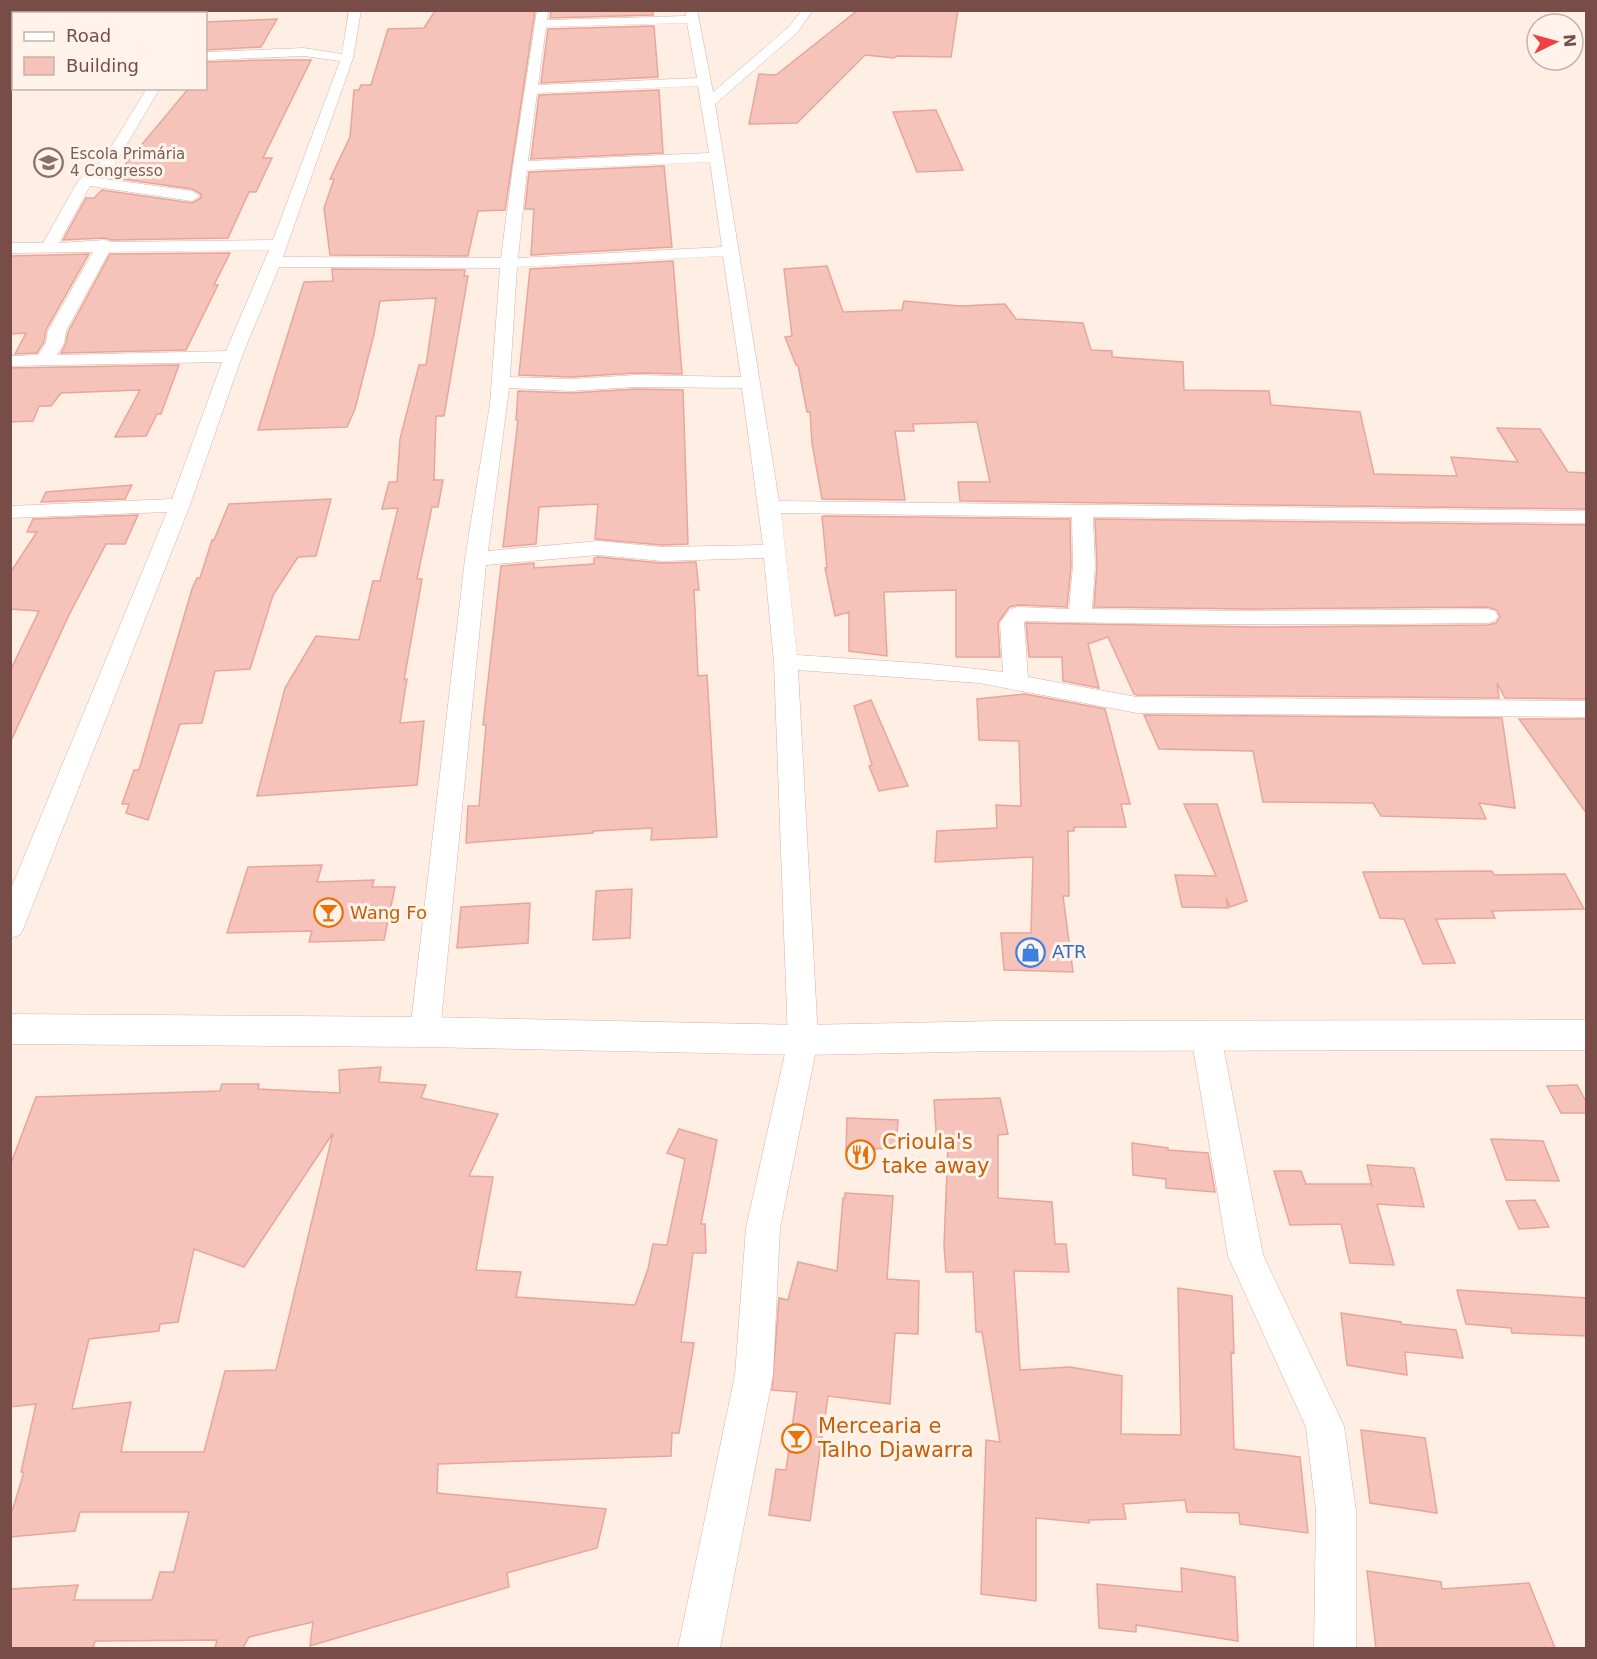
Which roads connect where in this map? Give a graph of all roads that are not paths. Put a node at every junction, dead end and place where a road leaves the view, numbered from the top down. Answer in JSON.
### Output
{"nodes":[{"id":1,"x":355,"y":10,"type":"edge"},
{"id":2,"x":808,"y":10,"type":"edge"},
{"id":3,"x":692,"y":15,"type":"edge"},
{"id":4,"x":542,"y":17,"type":"edge"},
{"id":5,"x":207,"y":56,"type":"edge"},
{"id":6,"x":347,"y":58,"type":"junction"},
{"id":7,"x":703,"y":82,"type":"junction"},
{"id":8,"x":532,"y":88,"type":"junction"},
{"id":9,"x":153,"y":90,"type":"edge"},
{"id":10,"x":708,"y":103,"type":"junction"},
{"id":11,"x":716,"y":158,"type":"junction"},
{"id":12,"x":520,"y":166,"type":"junction"},
{"id":13,"x":84,"y":181,"type":"junction"},
{"id":14,"x":192,"y":196,"type":"dead end"},
{"id":15,"x":105,"y":245,"type":"junction"},
{"id":16,"x":49,"y":246,"type":"junction"},
{"id":17,"x":10,"y":248,"type":"edge"},
{"id":18,"x":731,"y":251,"type":"junction"},
{"id":19,"x":276,"y":253,"type":"junction"},
{"id":20,"x":509,"y":263,"type":"junction"},
{"id":21,"x":233,"y":356,"type":"junction"},
{"id":22,"x":44,"y":360,"type":"junction"},
{"id":23,"x":10,"y":361,"type":"edge"},
{"id":24,"x":501,"y":382,"type":"junction"},
{"id":25,"x":750,"y":383,"type":"junction"},
{"id":26,"x":180,"y":505,"type":"junction"},
{"id":27,"x":770,"y":507,"type":"junction"},
{"id":28,"x":1082,"y":511,"type":"junction"},
{"id":29,"x":10,"y":512,"type":"edge"},
{"id":30,"x":1587,"y":517,"type":"edge"},
{"id":31,"x":775,"y":551,"type":"junction"},
{"id":32,"x":476,"y":560,"type":"junction"},
{"id":33,"x":1080,"y":616,"type":"junction"},
{"id":34,"x":1486,"y":616,"type":"dead end"},
{"id":35,"x":786,"y":662,"type":"junction"},
{"id":36,"x":1016,"y":681,"type":"junction"},
{"id":37,"x":1587,"y":709,"type":"edge"},
{"id":38,"x":10,"y":927,"type":"edge"},
{"id":39,"x":10,"y":1029,"type":"edge"},
{"id":40,"x":425,"y":1032,"type":"junction"},
{"id":41,"x":1206,"y":1035,"type":"junction"},
{"id":42,"x":1586,"y":1035,"type":"edge"},
{"id":43,"x":803,"y":1040,"type":"junction"},
{"id":44,"x":699,"y":1648,"type":"edge"},
{"id":45,"x":1335,"y":1648,"type":"edge"}],
"edges":[{"from":1,"to":6,"type":"street"},
{"from":2,"to":10,"type":"street"},
{"from":3,"to":4,"type":"street"},
{"from":3,"to":7,"type":"street"},
{"from":4,"to":8,"type":"street"},
{"from":5,"to":6,"type":"street"},
{"from":6,"to":19,"type":"street"},
{"from":7,"to":8,"type":"street"},
{"from":7,"to":10,"type":"street"},
{"from":8,"to":12,"type":"street"},
{"from":9,"to":13,"type":"street"},
{"from":10,"to":11,"type":"street"},
{"from":11,"to":12,"type":"street"},
{"from":11,"to":18,"type":"street"},
{"from":12,"to":20,"type":"street"},
{"from":13,"to":14,"type":"street"},
{"from":13,"to":16,"type":"street"},
{"from":15,"to":16,"type":"street"},
{"from":15,"to":19,"type":"street"},
{"from":15,"to":22,"type":"street"},
{"from":16,"to":17,"type":"street"},
{"from":18,"to":20,"type":"street"},
{"from":18,"to":25,"type":"street"},
{"from":19,"to":20,"type":"street"},
{"from":19,"to":21,"type":"street"},
{"from":20,"to":24,"type":"street"},
{"from":21,"to":22,"type":"street"},
{"from":21,"to":26,"type":"street"},
{"from":22,"to":23,"type":"street"},
{"from":24,"to":25,"type":"street"},
{"from":24,"to":32,"type":"street"},
{"from":25,"to":27,"type":"street"},
{"from":26,"to":29,"type":"street"},
{"from":26,"to":38,"type":"street"},
{"from":27,"to":28,"type":"street"},
{"from":27,"to":31,"type":"street"},
{"from":28,"to":30,"type":"street"},
{"from":28,"to":33,"type":"street"},
{"from":31,"to":32,"type":"street"},
{"from":31,"to":35,"type":"street"},
{"from":32,"to":40,"type":"street"},
{"from":33,"to":34,"type":"street"},
{"from":33,"to":36,"type":"street"},
{"from":35,"to":36,"type":"street"},
{"from":35,"to":43,"type":"street"},
{"from":36,"to":37,"type":"street"},
{"from":39,"to":40,"type":"main road"},
{"from":40,"to":43,"type":"main road"},
{"from":41,"to":42,"type":"main road"},
{"from":41,"to":43,"type":"main road"},
{"from":41,"to":45,"type":"street"},
{"from":43,"to":44,"type":"street"}]}
